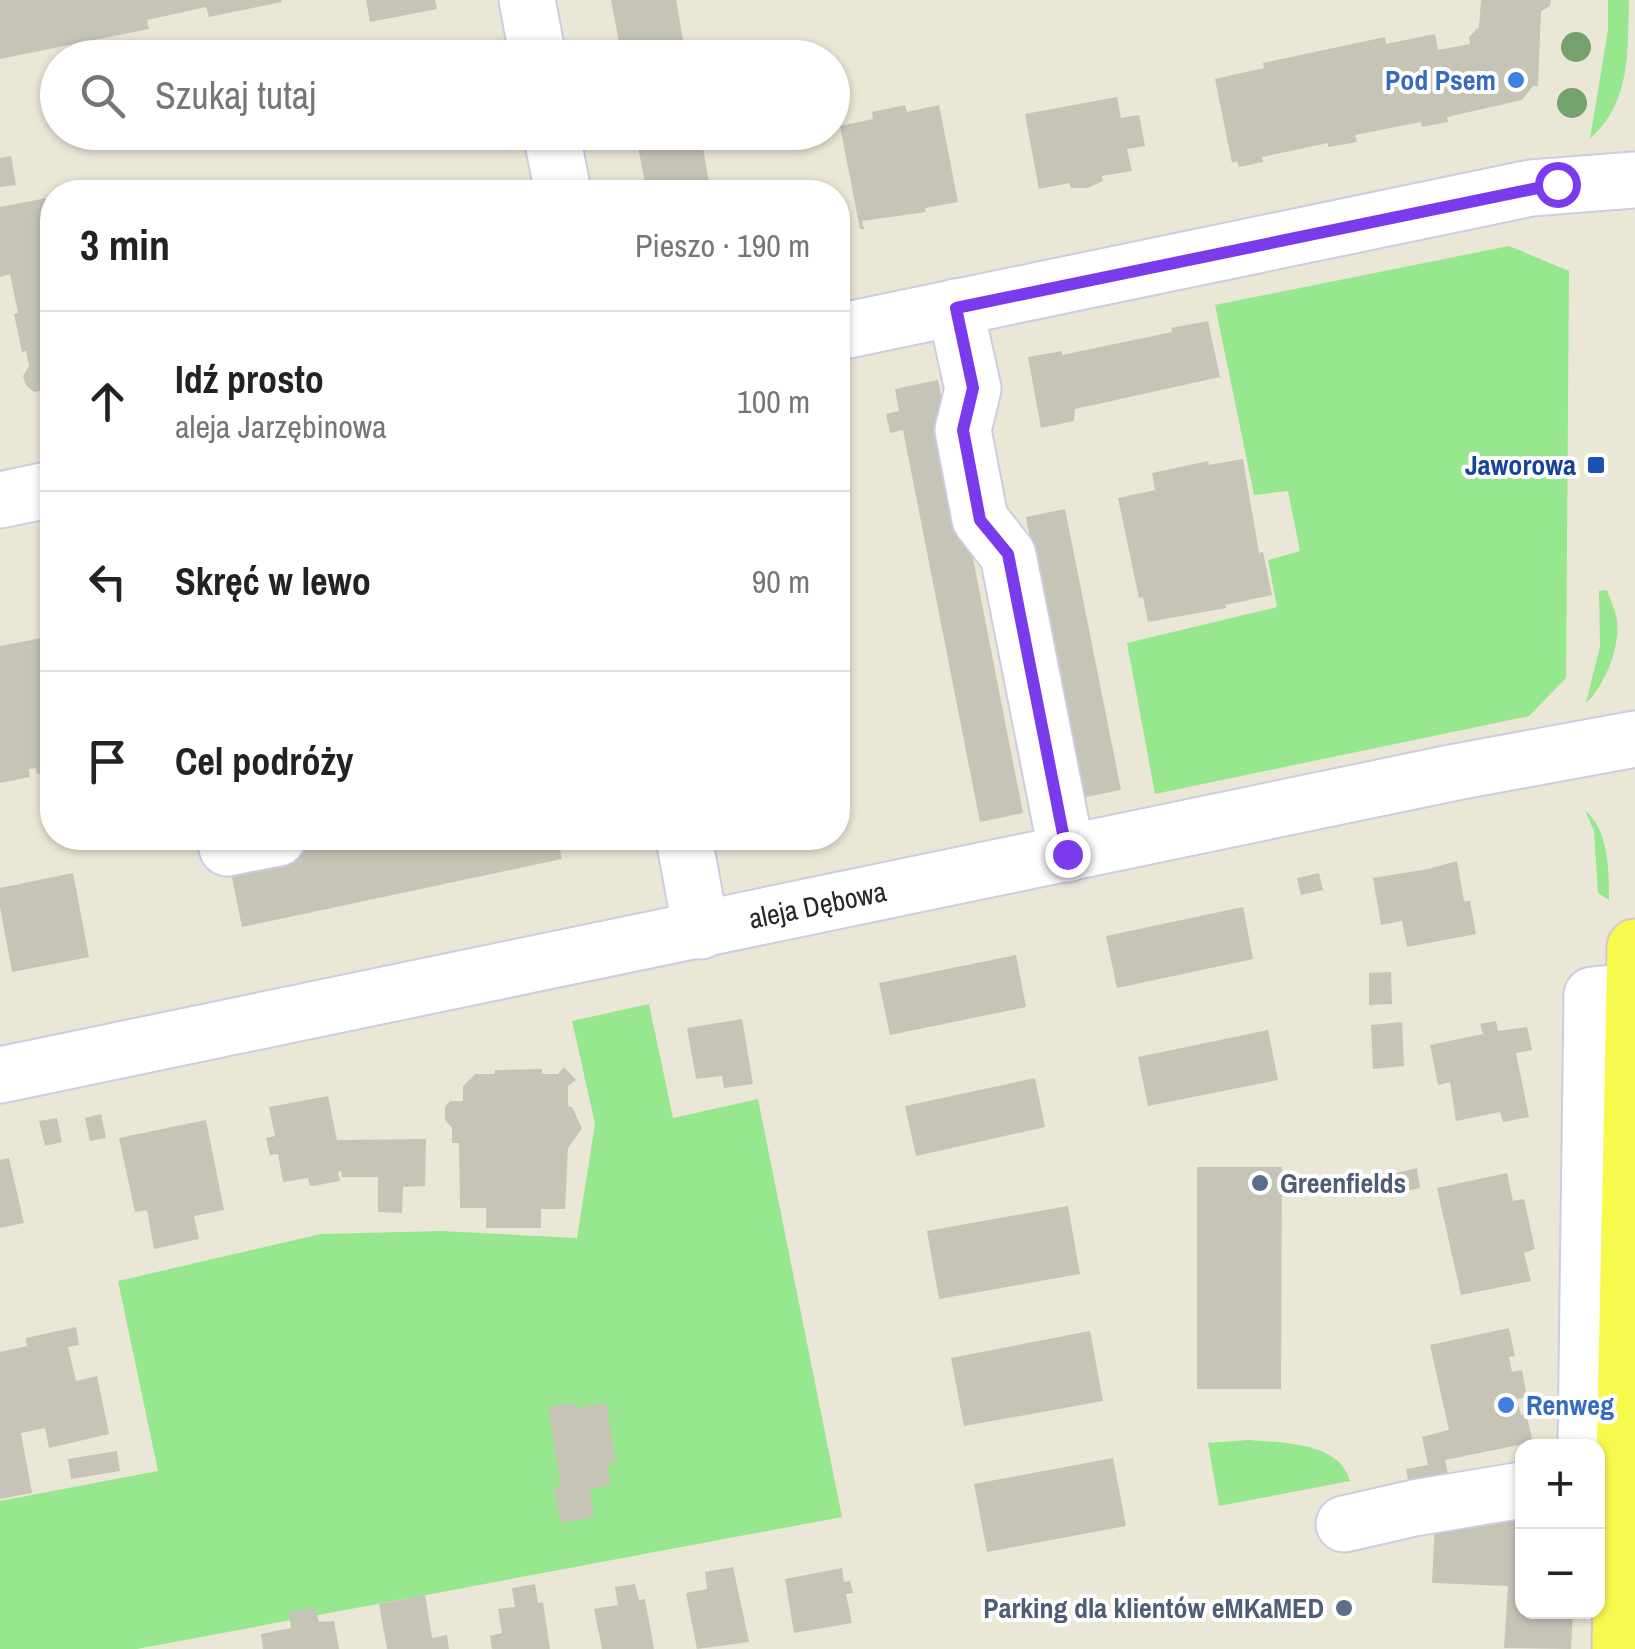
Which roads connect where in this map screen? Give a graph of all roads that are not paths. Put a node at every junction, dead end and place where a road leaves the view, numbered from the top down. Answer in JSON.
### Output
{"nodes":[{"id":1,"x":527,"y":0,"type":"edge"},
{"id":2,"x":535,"y":40,"type":"edge"},
{"id":3,"x":555,"y":150,"type":"edge"},
{"id":4,"x":560,"y":180,"type":"edge"},
{"id":5,"x":1635,"y":180,"type":"edge"},
{"id":6,"x":956,"y":308,"type":"junction"},
{"id":7,"x":850,"y":330,"type":"edge"},
{"id":8,"x":40,"y":492,"type":"edge"},
{"id":9,"x":0,"y":500,"type":"edge"},
{"id":10,"x":1635,"y":739,"type":"edge"},
{"id":11,"x":686,"y":850,"type":"edge"},
{"id":12,"x":1067,"y":854,"type":"junction"},
{"id":13,"x":700,"y":931,"type":"junction"},
{"id":14,"x":1634,"y":969,"type":"edge"},
{"id":15,"x":0,"y":1075,"type":"edge"},
{"id":16,"x":1602,"y":1439,"type":"edge"},
{"id":17,"x":1603,"y":1439,"type":"edge"},
{"id":18,"x":1605,"y":1486,"type":"edge"},
{"id":19,"x":1515,"y":1491,"type":"edge"},
{"id":20,"x":1344,"y":1524,"type":"dead end"},
{"id":21,"x":1620,"y":1649,"type":"edge"}],
"edges":[{"from":1,"to":2,"type":"street"},
{"from":3,"to":4,"type":"street"},
{"from":5,"to":6,"type":"street"},
{"from":6,"to":7,"type":"street"},
{"from":6,"to":12,"type":"street"},
{"from":8,"to":9,"type":"street"},
{"from":10,"to":12,"type":"street","name":"aleja Dębowa"},
{"from":11,"to":13,"type":"street"},
{"from":12,"to":13,"type":"street","name":"aleja Dębowa"},
{"from":13,"to":15,"type":"street","name":"aleja Dębowa"},
{"from":14,"to":16,"type":"street"},
{"from":14,"to":17,"type":"main road"},
{"from":18,"to":21,"type":"main road"},
{"from":19,"to":20,"type":"street"}]}
